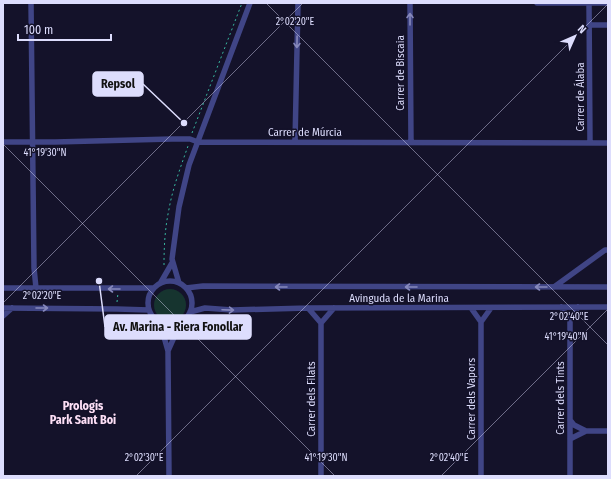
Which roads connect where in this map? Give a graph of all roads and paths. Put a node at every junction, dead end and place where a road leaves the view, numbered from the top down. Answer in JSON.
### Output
{"nodes":[{"id":1,"x":31,"y":3,"type":"edge"},
{"id":2,"x":250,"y":3,"type":"edge"},
{"id":3,"x":298,"y":3,"type":"edge"},
{"id":4,"x":410,"y":3,"type":"edge"},
{"id":5,"x":537,"y":3,"type":"edge"},
{"id":6,"x":589,"y":3,"type":"edge"},
{"id":7,"x":608,"y":3,"type":"edge"},
{"id":8,"x":589,"y":25,"type":"junction"},
{"id":9,"x":608,"y":25,"type":"edge"},
{"id":10,"x":3,"y":142,"type":"edge"},
{"id":11,"x":32,"y":142,"type":"junction"},
{"id":12,"x":198,"y":142,"type":"junction"},
{"id":13,"x":295,"y":142,"type":"junction"},
{"id":14,"x":411,"y":142,"type":"junction"},
{"id":15,"x":590,"y":142,"type":"junction"},
{"id":16,"x":608,"y":143,"type":"edge"},
{"id":17,"x":608,"y":250,"type":"edge"},
{"id":18,"x":172,"y":263,"type":"junction"},
{"id":19,"x":161,"y":282,"type":"junction"},
{"id":20,"x":179,"y":283,"type":"junction"},
{"id":21,"x":608,"y":286,"type":"edge"},
{"id":22,"x":554,"y":287,"type":"junction"},
{"id":23,"x":3,"y":288,"type":"edge"},
{"id":24,"x":36,"y":288,"type":"junction"},
{"id":25,"x":153,"y":288,"type":"junction"},
{"id":26,"x":186,"y":288,"type":"junction"},
{"id":27,"x":118,"y":289,"type":"junction"},
{"id":28,"x":560,"y":307,"type":"junction"},
{"id":29,"x":578,"y":307,"type":"junction"},
{"id":30,"x":608,"y":307,"type":"edge"},
{"id":31,"x":3,"y":308,"type":"edge"},
{"id":32,"x":12,"y":308,"type":"junction"},
{"id":33,"x":308,"y":308,"type":"junction"},
{"id":34,"x":334,"y":308,"type":"junction"},
{"id":35,"x":471,"y":308,"type":"junction"},
{"id":36,"x":491,"y":308,"type":"junction"},
{"id":37,"x":117,"y":309,"type":"junction"},
{"id":38,"x":149,"y":310,"type":"junction"},
{"id":39,"x":190,"y":312,"type":"junction"},
{"id":40,"x":3,"y":316,"type":"edge"},
{"id":41,"x":570,"y":321,"type":"junction"},
{"id":42,"x":181,"y":322,"type":"junction"},
{"id":43,"x":481,"y":322,"type":"junction"},
{"id":44,"x":160,"y":323,"type":"junction"},
{"id":45,"x":321,"y":323,"type":"junction"},
{"id":46,"x":168,"y":350,"type":"junction"},
{"id":47,"x":570,"y":420,"type":"junction"},
{"id":48,"x":586,"y":431,"type":"junction"},
{"id":49,"x":608,"y":431,"type":"edge"},
{"id":50,"x":570,"y":439,"type":"junction"},
{"id":51,"x":169,"y":476,"type":"edge"},
{"id":52,"x":321,"y":476,"type":"edge"},
{"id":53,"x":481,"y":476,"type":"edge"},
{"id":54,"x":570,"y":476,"type":"edge"}],
"edges":[{"from":1,"to":11,"type":"street"},
{"from":2,"to":12,"type":"street"},
{"from":3,"to":13,"type":"street","one_way":true},
{"from":14,"to":4,"type":"street","name":"Carrer de Biscaia","one_way":true},
{"from":5,"to":6,"type":"street"},
{"from":6,"to":7,"type":"street"},
{"from":6,"to":8,"type":"street","name":"Carrer de Álaba"},
{"from":8,"to":9,"type":"street"},
{"from":8,"to":15,"type":"street","name":"Carrer de Álaba"},
{"from":10,"to":11,"type":"street","name":"Carrer de Múrcia"},
{"from":11,"to":12,"type":"street","name":"Carrer de Múrcia"},
{"from":11,"to":24,"type":"street"},
{"from":12,"to":13,"type":"street","name":"Carrer de Múrcia"},
{"from":12,"to":18,"type":"street"},
{"from":13,"to":14,"type":"street","name":"Carrer de Múrcia"},
{"from":14,"to":15,"type":"street","name":"Carrer de Múrcia"},
{"from":15,"to":16,"type":"street","name":"Carrer de Múrcia"},
{"from":17,"to":22,"type":"street"},
{"from":18,"to":19,"type":"street"},
{"from":18,"to":20,"type":"street"},
{"from":19,"to":20,"type":"street"},
{"from":19,"to":25,"type":"street"},
{"from":20,"to":26,"type":"street"},
{"from":21,"to":22,"type":"street","name":"Avinguda de la Marina"},
{"from":22,"to":26,"type":"street","name":"Avinguda de la Marina","one_way":true},
{"from":23,"to":24,"type":"street"},
{"from":27,"to":24,"type":"street","one_way":true},
{"from":25,"to":27,"type":"street"},
{"from":25,"to":38,"type":"street"},
{"from":26,"to":39,"type":"street"},
{"from":27,"to":37,"type":"path"},
{"from":28,"to":29,"type":"street","name":"Avinguda de la Marina"},
{"from":28,"to":36,"type":"street","name":"Avinguda de la Marina"},
{"from":28,"to":41,"type":"street"},
{"from":29,"to":30,"type":"street","name":"Avinguda de la Marina"},
{"from":29,"to":41,"type":"street","name":"Carrer dels Tints"},
{"from":31,"to":32,"type":"street"},
{"from":32,"to":37,"type":"street","one_way":true},
{"from":32,"to":40,"type":"street"},
{"from":33,"to":34,"type":"street","name":"Avinguda de la Marina"},
{"from":39,"to":33,"type":"street","name":"Avinguda de la Marina","one_way":true},
{"from":33,"to":45,"type":"street"},
{"from":34,"to":35,"type":"street","name":"Avinguda de la Marina"},
{"from":34,"to":45,"type":"street"},
{"from":35,"to":36,"type":"street","name":"Avinguda de la Marina"},
{"from":35,"to":43,"type":"street"},
{"from":36,"to":43,"type":"street"},
{"from":37,"to":38,"type":"street"},
{"from":38,"to":44,"type":"street"},
{"from":39,"to":42,"type":"street"},
{"from":41,"to":47,"type":"street","name":"Carrer dels Tints"},
{"from":42,"to":44,"type":"street"},
{"from":42,"to":46,"type":"street"},
{"from":43,"to":53,"type":"street","name":"Carrer dels Vapors"},
{"from":44,"to":46,"type":"street"},
{"from":45,"to":52,"type":"street","name":"Carrer dels Filats"},
{"from":46,"to":51,"type":"street"},
{"from":47,"to":48,"type":"street"},
{"from":47,"to":50,"type":"street","name":"Carrer dels Tints"},
{"from":48,"to":49,"type":"street"},
{"from":48,"to":50,"type":"street"},
{"from":50,"to":54,"type":"street","name":"Carrer dels Tints"}]}
